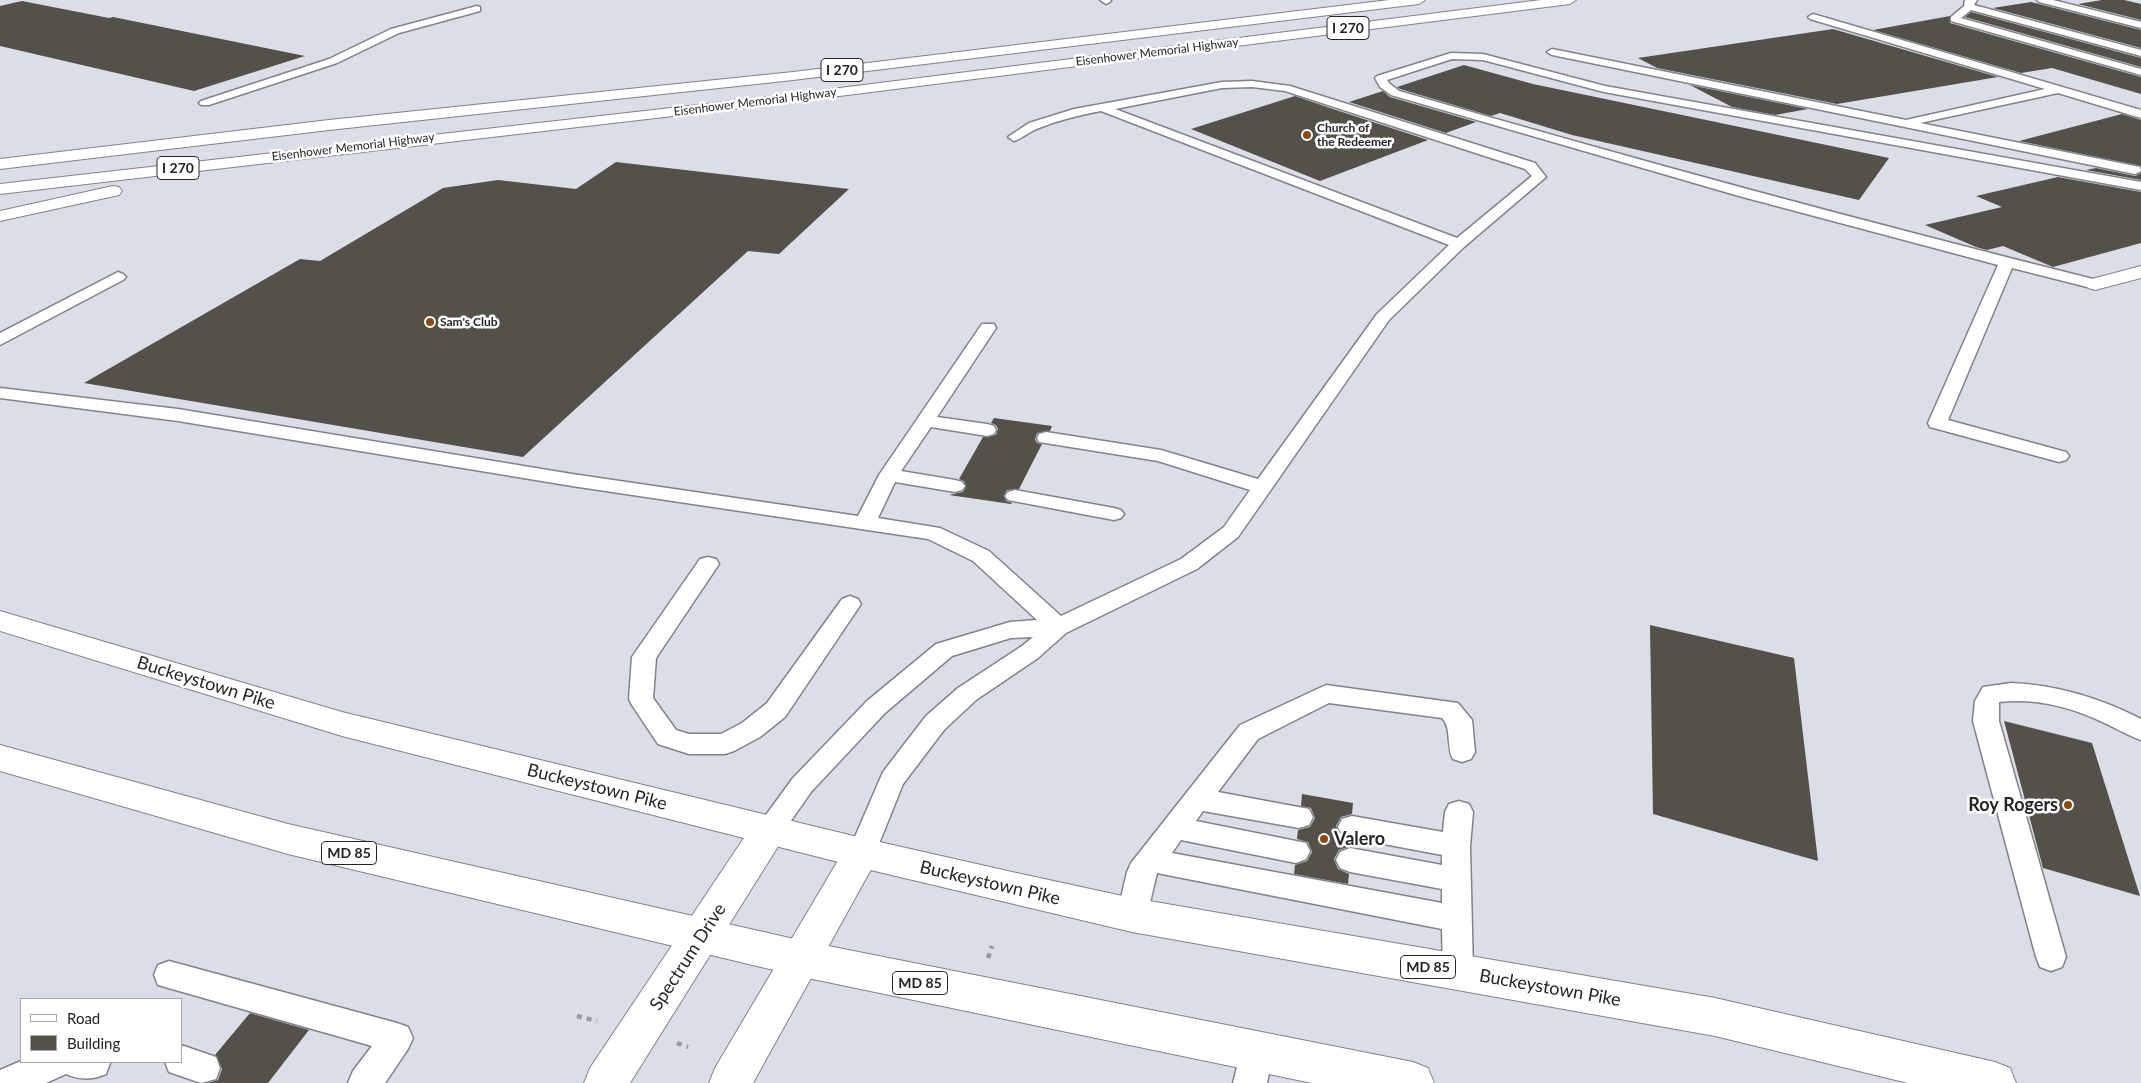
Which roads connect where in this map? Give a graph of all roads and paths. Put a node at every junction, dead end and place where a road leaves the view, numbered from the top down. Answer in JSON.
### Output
{"nodes":[{"id":1,"x":1419,"y":0,"type":"edge"},
{"id":2,"x":1570,"y":0,"type":"edge"},
{"id":3,"x":2042,"y":0,"type":"edge"},
{"id":4,"x":1970,"y":3,"type":"edge"},
{"id":5,"x":476,"y":9,"type":"dead end"},
{"id":6,"x":1813,"y":16,"type":"dead end"},
{"id":7,"x":2141,"y":25,"type":"edge"},
{"id":8,"x":1552,"y":52,"type":"dead end"},
{"id":9,"x":2141,"y":53,"type":"edge"},
{"id":10,"x":2141,"y":72,"type":"edge"},
{"id":11,"x":2060,"y":90,"type":"junction"},
{"id":12,"x":205,"y":103,"type":"dead end"},
{"id":13,"x":1102,"y":108,"type":"junction"},
{"id":14,"x":2141,"y":114,"type":"edge"},
{"id":15,"x":1901,"y":123,"type":"junction"},
{"id":16,"x":329,"y":124,"type":"junction"},
{"id":17,"x":1014,"y":137,"type":"dead end"},
{"id":18,"x":56,"y":142,"type":"dead end"},
{"id":19,"x":355,"y":146,"type":"junction"},
{"id":20,"x":0,"y":164,"type":"edge"},
{"id":21,"x":2141,"y":171,"type":"edge"},
{"id":22,"x":2141,"y":186,"type":"edge"},
{"id":23,"x":0,"y":189,"type":"edge"},
{"id":24,"x":0,"y":216,"type":"edge"},
{"id":25,"x":1459,"y":244,"type":"junction"},
{"id":26,"x":2006,"y":262,"type":"junction"},
{"id":27,"x":2141,"y":272,"type":"edge"},
{"id":28,"x":118,"y":277,"type":"dead end"},
{"id":29,"x":2095,"y":284,"type":"joint"},
{"id":30,"x":988,"y":328,"type":"dead end"},
{"id":31,"x":0,"y":340,"type":"edge"},
{"id":32,"x":0,"y":394,"type":"edge"},
{"id":33,"x":926,"y":421,"type":"junction"},
{"id":34,"x":988,"y":430,"type":"dead end"},
{"id":35,"x":1046,"y":438,"type":"dead end"},
{"id":36,"x":2060,"y":456,"type":"dead end"},
{"id":37,"x":889,"y":475,"type":"junction"},
{"id":38,"x":955,"y":486,"type":"dead end"},
{"id":39,"x":1262,"y":488,"type":"junction"},
{"id":40,"x":1015,"y":496,"type":"dead end"},
{"id":41,"x":1114,"y":514,"type":"dead end"},
{"id":42,"x":865,"y":523,"type":"junction"},
{"id":43,"x":708,"y":564,"type":"dead end"},
{"id":44,"x":850,"y":604,"type":"dead end"},
{"id":45,"x":0,"y":621,"type":"edge"},
{"id":46,"x":1058,"y":627,"type":"junction"},
{"id":47,"x":2141,"y":730,"type":"edge"},
{"id":48,"x":1462,"y":752,"type":"dead end"},
{"id":49,"x":0,"y":758,"type":"edge"},
{"id":50,"x":1197,"y":799,"type":"junction"},
{"id":51,"x":1460,"y":812,"type":"dead end"},
{"id":52,"x":1299,"y":817,"type":"dead end"},
{"id":53,"x":1352,"y":827,"type":"dead end"},
{"id":54,"x":1175,"y":828,"type":"junction"},
{"id":55,"x":769,"y":830,"type":"junction"},
{"id":56,"x":1456,"y":846,"type":"junction"},
{"id":57,"x":1296,"y":851,"type":"dead end"},
{"id":58,"x":862,"y":853,"type":"junction"},
{"id":59,"x":1149,"y":860,"type":"junction"},
{"id":60,"x":1350,"y":860,"type":"dead end"},
{"id":61,"x":1457,"y":880,"type":"junction"},
{"id":62,"x":1132,"y":915,"type":"junction"},
{"id":63,"x":1457,"y":919,"type":"junction"},
{"id":64,"x":702,"y":936,"type":"junction"},
{"id":65,"x":2051,"y":957,"type":"dead end"},
{"id":66,"x":802,"y":959,"type":"junction"},
{"id":67,"x":1458,"y":972,"type":"junction"},
{"id":68,"x":170,"y":975,"type":"dead end"},
{"id":69,"x":577,"y":1016,"type":"dead end"},
{"id":70,"x":603,"y":1022,"type":"dead end"},
{"id":71,"x":55,"y":1063,"type":"edge"},
{"id":72,"x":1254,"y":1067,"type":"edge"},
{"id":73,"x":1408,"y":1082,"type":"edge"},
{"id":74,"x":7,"y":1083,"type":"edge"},
{"id":75,"x":365,"y":1083,"type":"edge"},
{"id":76,"x":605,"y":1083,"type":"edge"},
{"id":77,"x":730,"y":1083,"type":"edge"},
{"id":78,"x":1995,"y":1083,"type":"edge"}],
"edges":[{"from":1,"to":16,"type":"main road","name":"Eisenhower Memorial Highway","number":"I 270"},
{"from":2,"to":19,"type":"main road","name":"Eisenhower Memorial Highway","number":"I 270"},
{"from":3,"to":7,"type":"lane"},
{"from":4,"to":9,"type":"lane"},
{"from":4,"to":10,"type":"lane"},
{"from":5,"to":12,"type":"lane"},
{"from":6,"to":11,"type":"lane"},
{"from":8,"to":15,"type":"lane"},
{"from":11,"to":14,"type":"lane"},
{"from":11,"to":15,"type":"lane"},
{"from":13,"to":17,"type":"lane"},
{"from":13,"to":25,"type":"lane"},
{"from":13,"to":25,"type":"lane"},
{"from":15,"to":21,"type":"lane"},
{"from":16,"to":18,"type":"main road"},
{"from":16,"to":20,"type":"main road","name":"Eisenhower Memorial Highway","number":"I 270"},
{"from":19,"to":23,"type":"main road","name":"Eisenhower Memorial Highway","number":"I 270"},
{"from":19,"to":24,"type":"main road"},
{"from":22,"to":26,"type":"lane"},
{"from":25,"to":39,"type":"lane"},
{"from":26,"to":29,"type":"lane"},
{"from":26,"to":36,"type":"lane"},
{"from":27,"to":29,"type":"main road"},
{"from":28,"to":31,"type":"lane"},
{"from":30,"to":33,"type":"lane"},
{"from":32,"to":42,"type":"lane"},
{"from":33,"to":34,"type":"lane"},
{"from":33,"to":37,"type":"lane"},
{"from":35,"to":39,"type":"lane"},
{"from":37,"to":38,"type":"lane"},
{"from":37,"to":42,"type":"lane"},
{"from":39,"to":46,"type":"lane"},
{"from":40,"to":41,"type":"lane"},
{"from":42,"to":46,"type":"lane"},
{"from":43,"to":44,"type":"lane"},
{"from":45,"to":55,"type":"main road","name":"Buckeystown Pike","number":"MD 85"},
{"from":46,"to":55,"type":"lane"},
{"from":46,"to":58,"type":"lane"},
{"from":47,"to":65,"type":"lane"},
{"from":48,"to":50,"type":"lane"},
{"from":49,"to":64,"type":"main road","number":"MD 85"},
{"from":50,"to":52,"type":"lane"},
{"from":50,"to":54,"type":"lane"},
{"from":51,"to":56,"type":"lane"},
{"from":53,"to":56,"type":"lane"},
{"from":54,"to":57,"type":"lane"},
{"from":54,"to":59,"type":"lane"},
{"from":55,"to":58,"type":"main road","name":"Buckeystown Pike","number":"MD 85"},
{"from":55,"to":64,"type":"main road","name":"Spectrum Drive"},
{"from":56,"to":61,"type":"lane"},
{"from":58,"to":62,"type":"main road","name":"Buckeystown Pike","number":"MD 85"},
{"from":58,"to":66,"type":"main road"},
{"from":59,"to":62,"type":"lane"},
{"from":59,"to":63,"type":"lane"},
{"from":60,"to":61,"type":"lane"},
{"from":61,"to":63,"type":"lane"},
{"from":62,"to":67,"type":"main road","name":"Buckeystown Pike","number":"MD 85"},
{"from":63,"to":67,"type":"lane"},
{"from":64,"to":66,"type":"main road","number":"MD 85"},
{"from":64,"to":76,"type":"main road","name":"Spectrum Drive"},
{"from":66,"to":72,"type":"main road","number":"MD 85"},
{"from":66,"to":77,"type":"main road"},
{"from":67,"to":78,"type":"main road","name":"Buckeystown Pike","number":"MD 85"},
{"from":68,"to":75,"type":"lane"},
{"from":69,"to":70,"type":"path"},
{"from":71,"to":74,"type":"lane"},
{"from":72,"to":73,"type":"main road","number":"MD 85"}]}
